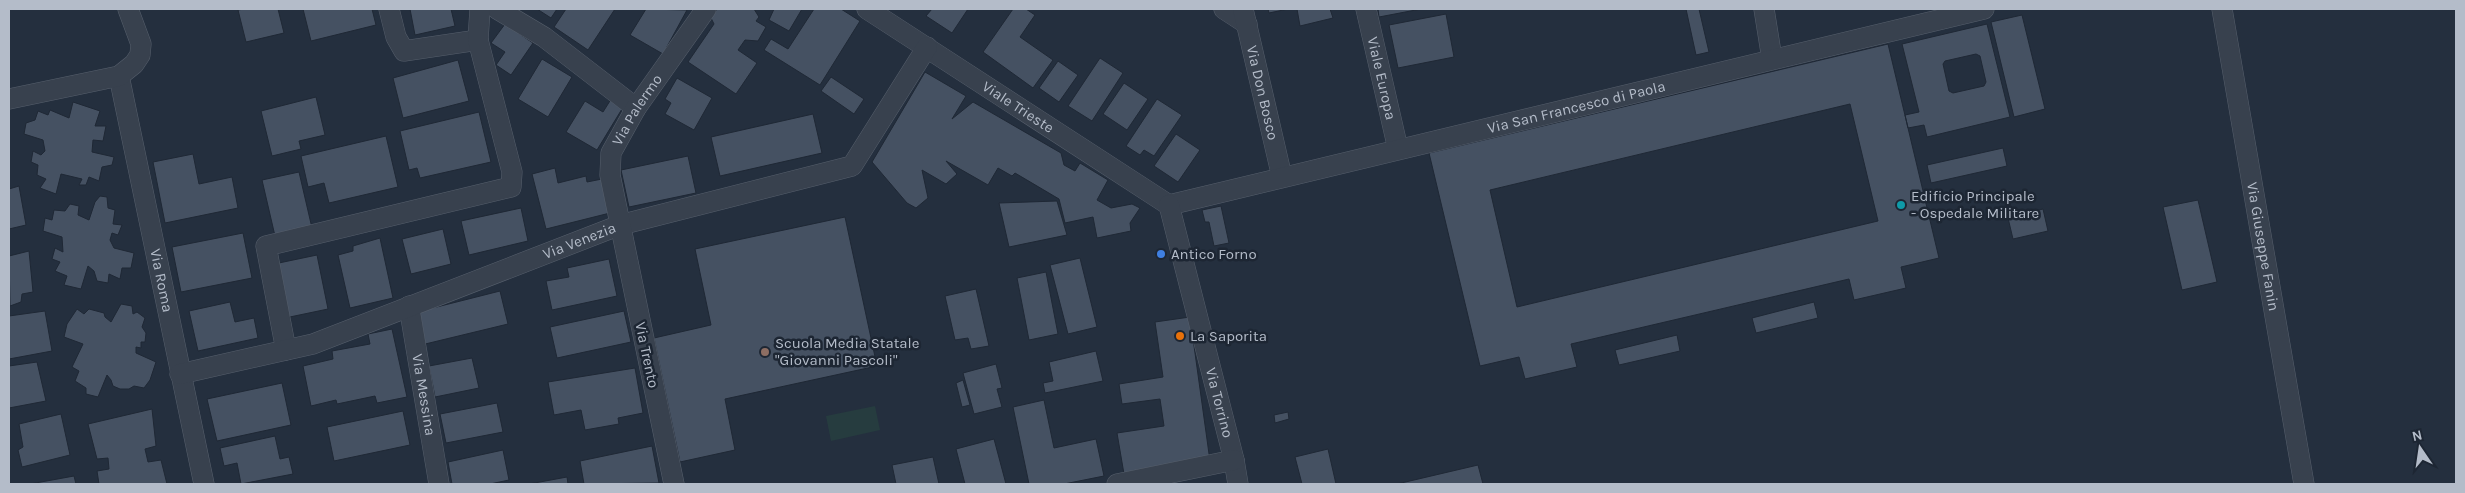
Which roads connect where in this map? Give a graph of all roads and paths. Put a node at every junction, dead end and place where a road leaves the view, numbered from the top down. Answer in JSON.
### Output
{"nodes":[{"id":1,"x":128,"y":9,"type":"edge"},
{"id":2,"x":389,"y":9,"type":"edge"},
{"id":3,"x":480,"y":9,"type":"edge"},
{"id":4,"x":497,"y":9,"type":"edge"},
{"id":5,"x":706,"y":9,"type":"edge"},
{"id":6,"x":867,"y":9,"type":"edge"},
{"id":7,"x":1224,"y":9,"type":"edge"},
{"id":8,"x":1366,"y":9,"type":"edge"},
{"id":9,"x":1764,"y":9,"type":"edge"},
{"id":10,"x":1984,"y":9,"type":"edge"},
{"id":11,"x":2222,"y":9,"type":"edge"},
{"id":12,"x":1245,"y":16,"type":"edge"},
{"id":13,"x":478,"y":40,"type":"junction"},
{"id":14,"x":926,"y":47,"type":"junction"},
{"id":15,"x":1772,"y":59,"type":"junction"},
{"id":16,"x":119,"y":76,"type":"junction"},
{"id":17,"x":9,"y":99,"type":"edge"},
{"id":18,"x":636,"y":108,"type":"junction"},
{"id":19,"x":1398,"y":149,"type":"junction"},
{"id":20,"x":1282,"y":177,"type":"junction"},
{"id":21,"x":1169,"y":205,"type":"junction"},
{"id":22,"x":620,"y":225,"type":"junction"},
{"id":23,"x":409,"y":306,"type":"junction"},
{"id":24,"x":286,"y":350,"type":"junction"},
{"id":25,"x":180,"y":374,"type":"junction"},
{"id":26,"x":1234,"y":460,"type":"junction"},
{"id":27,"x":204,"y":484,"type":"edge"},
{"id":28,"x":439,"y":484,"type":"edge"},
{"id":29,"x":674,"y":484,"type":"edge"},
{"id":30,"x":1117,"y":484,"type":"edge"},
{"id":31,"x":1238,"y":484,"type":"edge"},
{"id":32,"x":2304,"y":484,"type":"edge"}],
"edges":[{"from":1,"to":16,"type":"street"},
{"from":2,"to":13,"type":"street"},
{"from":3,"to":13,"type":"street"},
{"from":4,"to":18,"type":"street"},
{"from":5,"to":18,"type":"street","name":"Via Palermo"},
{"from":6,"to":14,"type":"street","name":"Viale Trieste"},
{"from":7,"to":12,"type":"street"},
{"from":8,"to":19,"type":"street","name":"Viale Europa"},
{"from":9,"to":15,"type":"street"},
{"from":10,"to":15,"type":"street","name":"Via San Francesco di Paola"},
{"from":11,"to":32,"type":"street","name":"Via Giuseppe Fanin"},
{"from":12,"to":20,"type":"street","name":"Via Don Bosco"},
{"from":13,"to":24,"type":"street"},
{"from":14,"to":21,"type":"street","name":"Viale Trieste"},
{"from":14,"to":22,"type":"street","name":"Via Venezia"},
{"from":15,"to":19,"type":"street","name":"Via San Francesco di Paola"},
{"from":16,"to":17,"type":"street"},
{"from":16,"to":25,"type":"street","name":"Via Roma"},
{"from":18,"to":22,"type":"street","name":"Via Palermo"},
{"from":19,"to":20,"type":"street","name":"Via San Francesco di Paola"},
{"from":20,"to":21,"type":"street","name":"Via San Francesco di Paola"},
{"from":21,"to":26,"type":"street","name":"Via Torrino"},
{"from":22,"to":23,"type":"street","name":"Via Venezia"},
{"from":22,"to":29,"type":"street","name":"Via Trento"},
{"from":23,"to":24,"type":"street","name":"Via Venezia"},
{"from":23,"to":28,"type":"street","name":"Via Messina"},
{"from":24,"to":25,"type":"street","name":"Via Venezia"},
{"from":25,"to":27,"type":"street","name":"Via Roma"},
{"from":26,"to":30,"type":"street"},
{"from":26,"to":31,"type":"street","name":"Via Torrino"}]}
